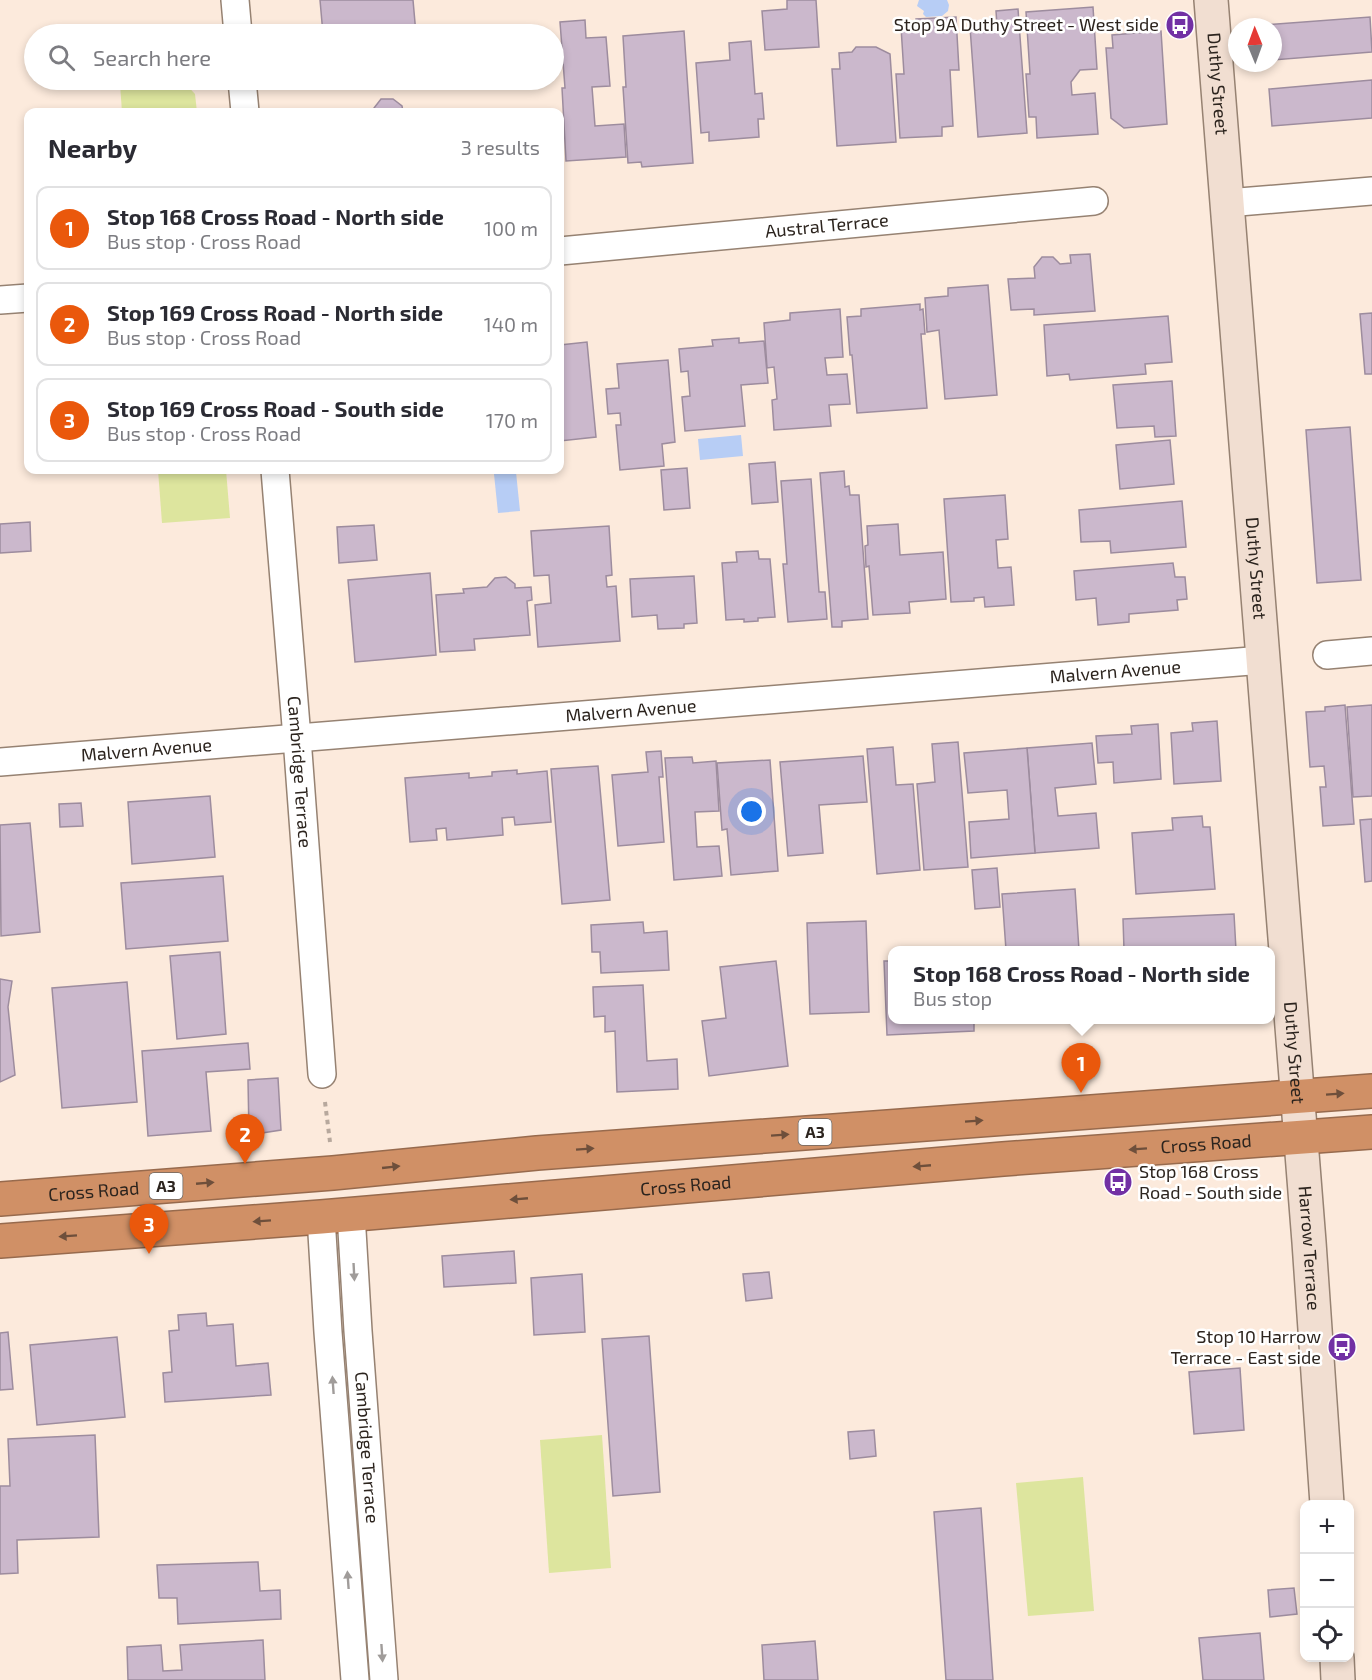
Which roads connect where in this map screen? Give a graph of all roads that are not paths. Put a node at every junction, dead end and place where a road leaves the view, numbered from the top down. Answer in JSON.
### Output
{"nodes":[{"id":1,"x":235,"y":0,"type":"edge"},
{"id":2,"x":1210,"y":0,"type":"edge"},
{"id":3,"x":237,"y":24,"type":"edge"},
{"id":4,"x":243,"y":90,"type":"edge"},
{"id":5,"x":245,"y":108,"type":"edge"},
{"id":6,"x":1372,"y":191,"type":"edge"},
{"id":7,"x":1094,"y":201,"type":"dead end"},
{"id":8,"x":1227,"y":203,"type":"junction"},
{"id":9,"x":564,"y":251,"type":"edge"},
{"id":10,"x":24,"y":298,"type":"edge"},
{"id":11,"x":0,"y":300,"type":"edge"},
{"id":12,"x":275,"y":474,"type":"edge"},
{"id":13,"x":1372,"y":651,"type":"edge"},
{"id":14,"x":1327,"y":655,"type":"dead end"},
{"id":15,"x":1263,"y":660,"type":"junction"},
{"id":16,"x":297,"y":738,"type":"junction"},
{"id":17,"x":0,"y":762,"type":"edge"},
{"id":18,"x":322,"y":1074,"type":"road end"},
{"id":19,"x":1372,"y":1091,"type":"edge"},
{"id":20,"x":1298,"y":1097,"type":"junction"},
{"id":21,"x":1372,"y":1132,"type":"edge"},
{"id":22,"x":1301,"y":1137,"type":"junction"},
{"id":23,"x":333,"y":1173,"type":"junction"},
{"id":24,"x":0,"y":1199,"type":"edge"},
{"id":25,"x":336,"y":1215,"type":"junction"},
{"id":26,"x":0,"y":1241,"type":"edge"},
{"id":27,"x":1327,"y":1500,"type":"edge"},
{"id":28,"x":372,"y":1516,"type":"junction"},
{"id":29,"x":343,"y":1519,"type":"junction"},
{"id":30,"x":379,"y":1614,"type":"junction"},
{"id":31,"x":350,"y":1616,"type":"junction"},
{"id":32,"x":1337,"y":1662,"type":"edge"},
{"id":33,"x":355,"y":1680,"type":"edge"},
{"id":34,"x":384,"y":1680,"type":"edge"},
{"id":35,"x":1338,"y":1680,"type":"edge"}],
"edges":[{"from":1,"to":3,"type":"street"},
{"from":2,"to":8,"type":"street","name":"Duthy Street"},
{"from":4,"to":5,"type":"street"},
{"from":6,"to":8,"type":"street"},
{"from":7,"to":9,"type":"street","name":"Austral Terrace"},
{"from":8,"to":15,"type":"street","name":"Duthy Street"},
{"from":10,"to":11,"type":"street"},
{"from":12,"to":16,"type":"street","name":"Cambridge Terrace"},
{"from":13,"to":14,"type":"street"},
{"from":15,"to":16,"type":"street","name":"Malvern Avenue"},
{"from":15,"to":20,"type":"street","name":"Duthy Street"},
{"from":16,"to":17,"type":"street","name":"Malvern Avenue"},
{"from":16,"to":18,"type":"street","name":"Cambridge Terrace"},
{"from":20,"to":19,"type":"highway","name":"Cross Road","number":"A3","one_way":true},
{"from":20,"to":22,"type":"street","name":"Duthy Street"},
{"from":23,"to":20,"type":"highway","name":"Cross Road","number":"A3","one_way":true},
{"from":21,"to":22,"type":"highway","name":"Cross Road"},
{"from":22,"to":25,"type":"highway","name":"Cross Road","one_way":true},
{"from":22,"to":27,"type":"street","name":"Harrow Terrace"},
{"from":24,"to":23,"type":"highway","name":"Cross Road","number":"A3","one_way":true},
{"from":23,"to":25,"type":"highway"},
{"from":25,"to":26,"type":"highway","name":"Cross Road","one_way":true},
{"from":25,"to":28,"type":"street","name":"Cambridge Terrace","one_way":true},
{"from":29,"to":25,"type":"street","name":"Cambridge Terrace","one_way":true},
{"from":28,"to":29,"type":"street"},
{"from":28,"to":30,"type":"street","name":"Cambridge Terrace"},
{"from":31,"to":29,"type":"street","name":"Cambridge Terrace","one_way":true},
{"from":30,"to":31,"type":"street"},
{"from":30,"to":34,"type":"street","name":"Cambridge Terrace","one_way":true},
{"from":31,"to":33,"type":"street","name":"Cambridge Terrace"},
{"from":32,"to":35,"type":"street"}]}
